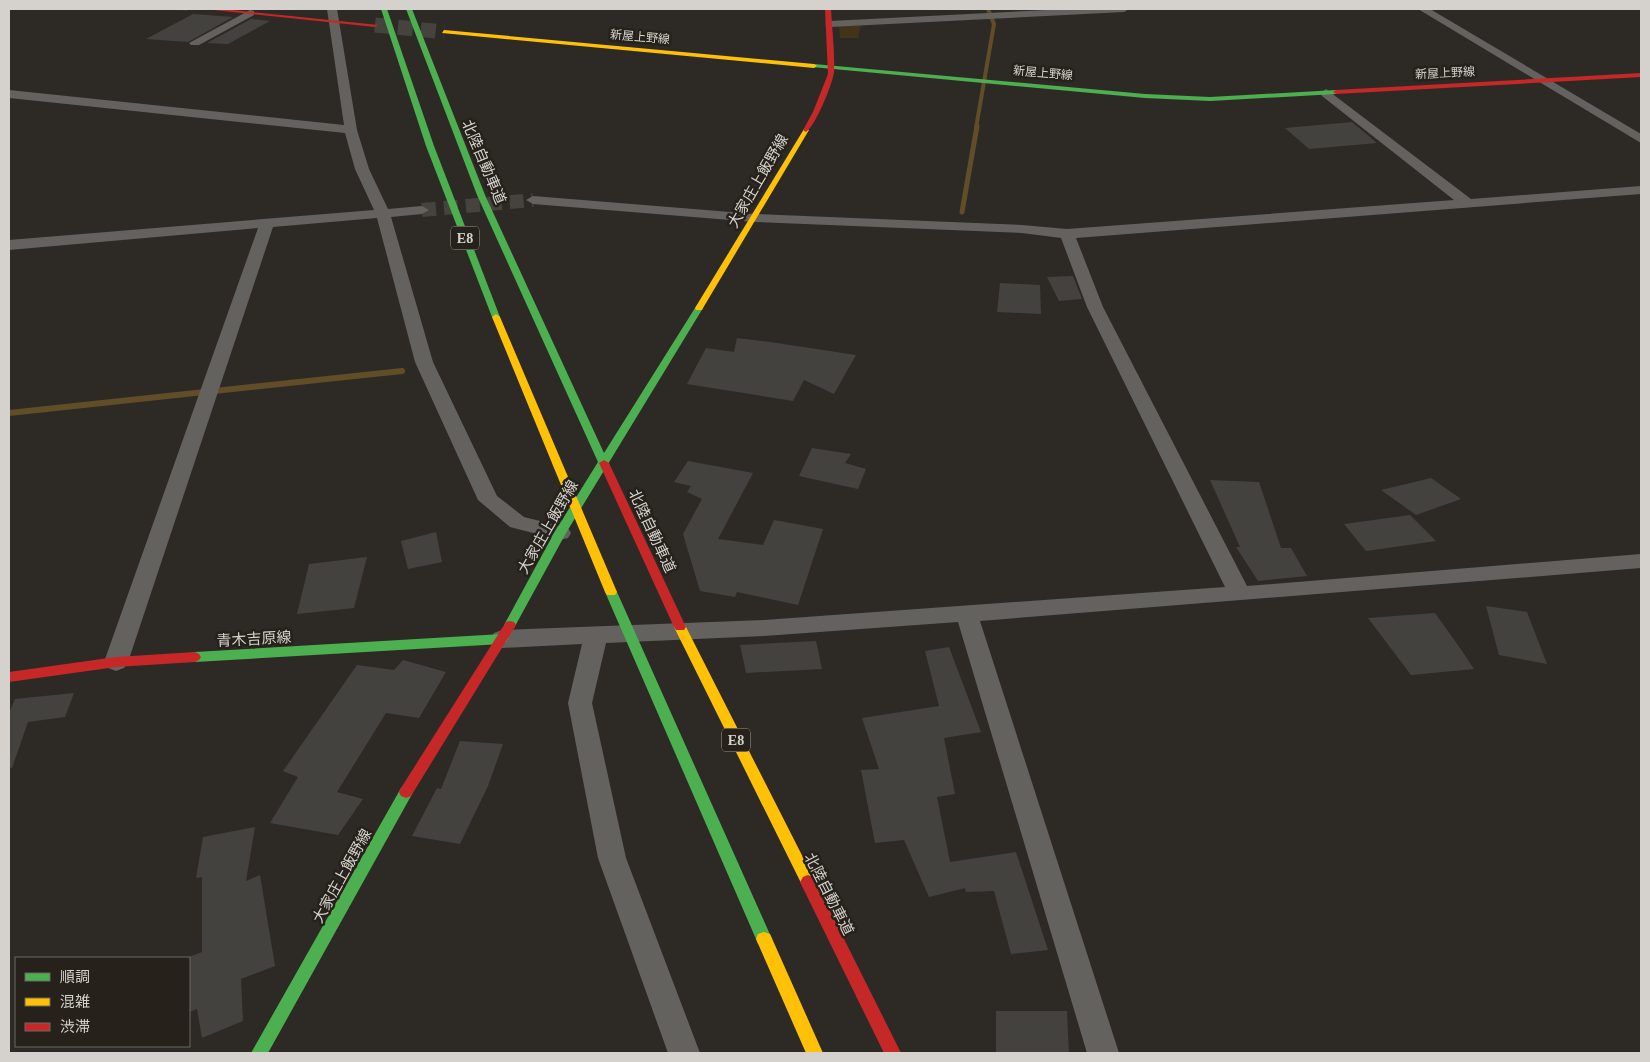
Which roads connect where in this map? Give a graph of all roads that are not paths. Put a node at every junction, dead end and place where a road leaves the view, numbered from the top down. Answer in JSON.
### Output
{"nodes":[{"id":1,"x":208,"y":9,"type":"edge"},
{"id":2,"x":384,"y":9,"type":"edge"},
{"id":3,"x":409,"y":9,"type":"edge"},
{"id":4,"x":828,"y":9,"type":"edge"},
{"id":5,"x":1124,"y":9,"type":"edge"},
{"id":6,"x":1423,"y":9,"type":"edge"},
{"id":7,"x":975,"y":12,"type":"edge"},
{"id":8,"x":250,"y":13,"type":"junction"},
{"id":9,"x":333,"y":15,"type":"edge"},
{"id":10,"x":830,"y":24,"type":"junction"},
{"id":11,"x":375,"y":25,"type":"tunnel mouth"},
{"id":12,"x":444,"y":32,"type":"tunnel mouth"},
{"id":13,"x":196,"y":43,"type":"dead end"},
{"id":14,"x":831,"y":68,"type":"junction"},
{"id":15,"x":1641,"y":75,"type":"edge"},
{"id":16,"x":1543,"y":80,"type":"junction"},
{"id":17,"x":9,"y":94,"type":"edge"},
{"id":18,"x":1326,"y":94,"type":"junction"},
{"id":19,"x":351,"y":130,"type":"junction"},
{"id":20,"x":1641,"y":139,"type":"edge"},
{"id":21,"x":1641,"y":190,"type":"edge"},
{"id":22,"x":533,"y":200,"type":"tunnel mouth"},
{"id":23,"x":1467,"y":203,"type":"junction"},
{"id":24,"x":422,"y":210,"type":"tunnel mouth"},
{"id":25,"x":383,"y":214,"type":"junction"},
{"id":26,"x":755,"y":218,"type":"junction"},
{"id":27,"x":267,"y":224,"type":"junction"},
{"id":28,"x":1067,"y":234,"type":"junction"},
{"id":29,"x":9,"y":245,"type":"edge"},
{"id":30,"x":560,"y":533,"type":"junction"},
{"id":31,"x":1641,"y":561,"type":"edge"},
{"id":32,"x":1240,"y":594,"type":"junction"},
{"id":33,"x":966,"y":612,"type":"junction"},
{"id":34,"x":596,"y":635,"type":"junction"},
{"id":35,"x":502,"y":639,"type":"junction"},
{"id":36,"x":116,"y":662,"type":"junction"},
{"id":37,"x":9,"y":677,"type":"edge"},
{"id":38,"x":259,"y":1053,"type":"edge"},
{"id":39,"x":684,"y":1053,"type":"edge"},
{"id":40,"x":815,"y":1053,"type":"edge"},
{"id":41,"x":893,"y":1053,"type":"edge"},
{"id":42,"x":1103,"y":1053,"type":"edge"}],
"edges":[{"from":1,"to":8,"type":"main road"},
{"from":2,"to":40,"type":"main road","number":"E8"},
{"from":3,"to":41,"type":"main road","name":"北陸自動車道","number":"E8"},
{"from":4,"to":10,"type":"main road","name":"大家庄上飯野線"},
{"from":5,"to":7,"type":"street"},
{"from":6,"to":16,"type":"street"},
{"from":7,"to":10,"type":"street"},
{"from":8,"to":9,"type":"main road"},
{"from":8,"to":13,"type":"street"},
{"from":9,"to":11,"type":"main road"},
{"from":9,"to":19,"type":"street"},
{"from":10,"to":14,"type":"main road","name":"大家庄上飯野線"},
{"from":12,"to":14,"type":"main road","name":"新屋上野線"},
{"from":14,"to":18,"type":"main road","name":"新屋上野線"},
{"from":14,"to":26,"type":"main road","name":"大家庄上飯野線"},
{"from":15,"to":16,"type":"main road","name":"新屋上野線"},
{"from":16,"to":18,"type":"main road","name":"新屋上野線"},
{"from":16,"to":20,"type":"street"},
{"from":17,"to":19,"type":"street"},
{"from":18,"to":23,"type":"street"},
{"from":19,"to":25,"type":"street"},
{"from":21,"to":23,"type":"street"},
{"from":22,"to":26,"type":"street"},
{"from":23,"to":28,"type":"street"},
{"from":24,"to":25,"type":"street"},
{"from":25,"to":27,"type":"street"},
{"from":25,"to":30,"type":"street"},
{"from":26,"to":28,"type":"street"},
{"from":26,"to":30,"type":"main road","name":"大家庄上飯野線"},
{"from":27,"to":29,"type":"street"},
{"from":27,"to":36,"type":"street"},
{"from":28,"to":32,"type":"street"},
{"from":30,"to":35,"type":"main road","name":"大家庄上飯野線"},
{"from":31,"to":32,"type":"street"},
{"from":32,"to":33,"type":"street"},
{"from":33,"to":34,"type":"street"},
{"from":33,"to":42,"type":"street"},
{"from":34,"to":35,"type":"street"},
{"from":34,"to":39,"type":"street"},
{"from":35,"to":36,"type":"main road","name":"青木吉原線"},
{"from":35,"to":38,"type":"main road","name":"大家庄上飯野線"},
{"from":36,"to":37,"type":"main road","name":"青木吉原線"}]}
